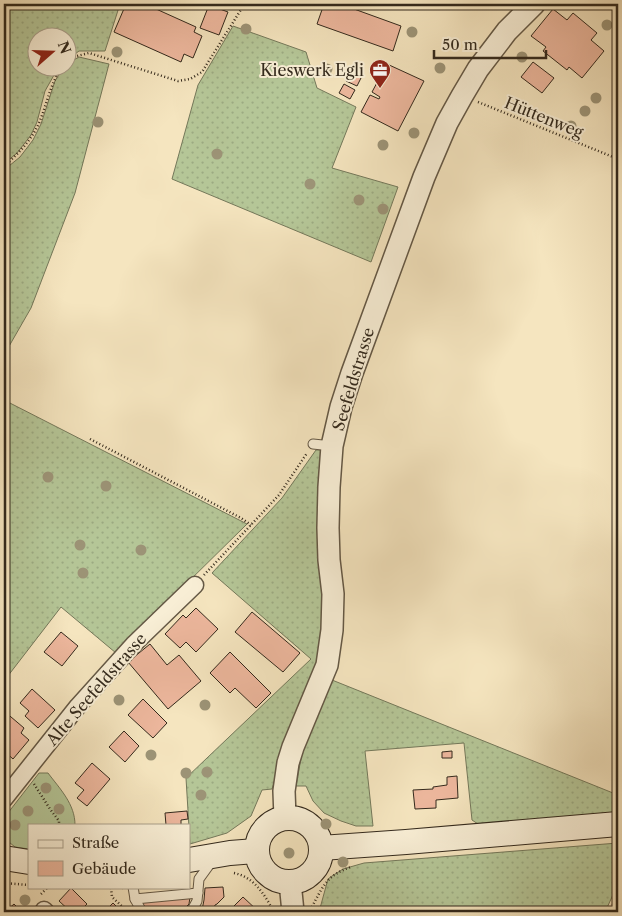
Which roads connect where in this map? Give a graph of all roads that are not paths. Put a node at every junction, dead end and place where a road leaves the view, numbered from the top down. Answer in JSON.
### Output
{"nodes":[{"id":1,"x":534,"y":4,"type":"edge"},
{"id":2,"x":195,"y":585,"type":"dead end"},
{"id":3,"x":4,"y":799,"type":"edge"},
{"id":4,"x":285,"y":818,"type":"junction"},
{"id":5,"x":618,"y":824,"type":"edge"},
{"id":6,"x":321,"y":848,"type":"junction"},
{"id":7,"x":256,"y":851,"type":"junction"},
{"id":8,"x":4,"y":858,"type":"edge"},
{"id":9,"x":190,"y":860,"type":"edge"},
{"id":10,"x":28,"y":862,"type":"edge"},
{"id":11,"x":223,"y":864,"type":"junction"},
{"id":12,"x":290,"y":882,"type":"junction"},
{"id":13,"x":133,"y":888,"type":"edge"},
{"id":14,"x":198,"y":893,"type":"junction"},
{"id":15,"x":135,"y":899,"type":"junction"},
{"id":16,"x":283,"y":911,"type":"edge"},
{"id":17,"x":142,"y":912,"type":"edge"},
{"id":18,"x":191,"y":912,"type":"edge"}],
"edges":[{"from":1,"to":4,"type":"street","name":"Seefeldstrasse"},
{"from":2,"to":3,"type":"street","name":"Alte Seefeldstrasse"},
{"from":4,"to":6,"type":"main road"},
{"from":4,"to":7,"type":"main road"},
{"from":5,"to":6,"type":"main road"},
{"from":6,"to":12,"type":"main road"},
{"from":7,"to":11,"type":"main road"},
{"from":7,"to":12,"type":"main road"},
{"from":8,"to":10,"type":"main road"},
{"from":9,"to":11,"type":"main road"},
{"from":11,"to":14,"type":"lane"},
{"from":12,"to":16,"type":"street"},
{"from":13,"to":15,"type":"lane"},
{"from":14,"to":15,"type":"lane"},
{"from":14,"to":18,"type":"lane"},
{"from":15,"to":17,"type":"lane"}]}
